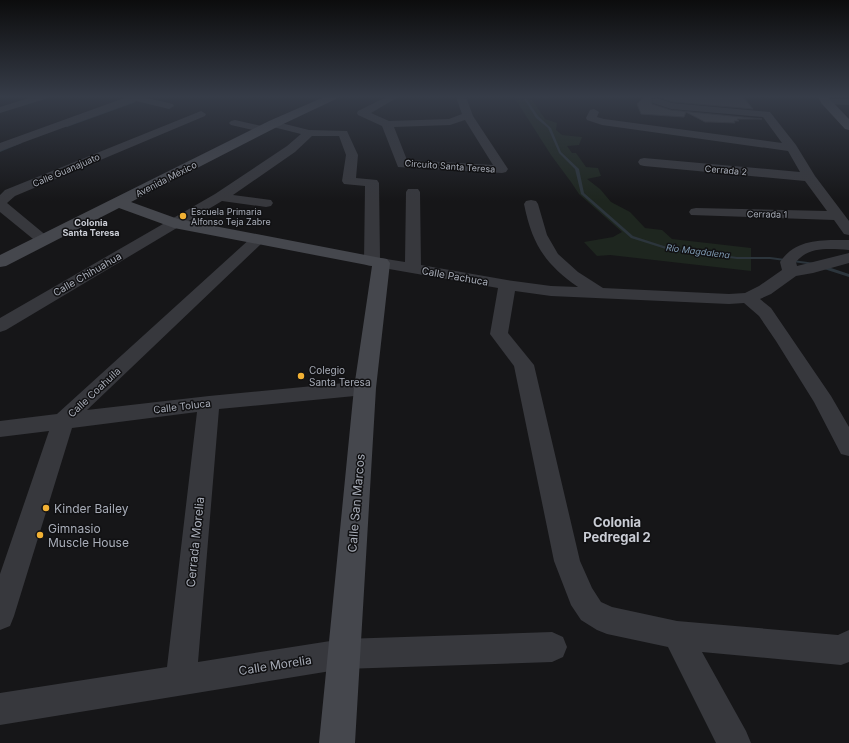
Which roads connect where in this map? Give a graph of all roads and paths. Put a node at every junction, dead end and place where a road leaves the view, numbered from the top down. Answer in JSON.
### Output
{"nodes":[{"id":1,"x":41,"y":132,"type":"edge"},
{"id":2,"x":158,"y":132,"type":"edge"},
{"id":3,"x":257,"y":132,"type":"edge"},
{"id":4,"x":301,"y":132,"type":"edge"},
{"id":5,"x":390,"y":132,"type":"edge"},
{"id":6,"x":478,"y":132,"type":"edge"},
{"id":7,"x":673,"y":132,"type":"edge"},
{"id":8,"x":780,"y":132,"type":"edge"},
{"id":9,"x":309,"y":133,"type":"junction"},
{"id":10,"x":0,"y":147,"type":"edge"},
{"id":11,"x":792,"y":148,"type":"junction"},
{"id":12,"x":644,"y":162,"type":"dead end"},
{"id":13,"x":809,"y":177,"type":"junction"},
{"id":14,"x":413,"y":192,"type":"dead end"},
{"id":15,"x":220,"y":197,"type":"junction"},
{"id":16,"x":0,"y":203,"type":"edge"},
{"id":17,"x":119,"y":203,"type":"junction"},
{"id":18,"x":266,"y":203,"type":"dead end"},
{"id":19,"x":531,"y":204,"type":"dead end"},
{"id":20,"x":696,"y":212,"type":"dead end"},
{"id":21,"x":838,"y":216,"type":"junction"},
{"id":22,"x":174,"y":223,"type":"junction"},
{"id":23,"x":849,"y":230,"type":"edge"},
{"id":24,"x":43,"y":240,"type":"junction"},
{"id":25,"x":257,"y":240,"type":"junction"},
{"id":26,"x":849,"y":244,"type":"edge"},
{"id":27,"x":849,"y":258,"type":"edge"},
{"id":28,"x":0,"y":262,"type":"edge"},
{"id":29,"x":377,"y":262,"type":"junction"},
{"id":30,"x":795,"y":268,"type":"junction"},
{"id":31,"x":413,"y":269,"type":"junction"},
{"id":32,"x":507,"y":285,"type":"junction"},
{"id":33,"x":600,"y":294,"type":"junction"},
{"id":34,"x":748,"y":298,"type":"junction"},
{"id":35,"x":0,"y":326,"type":"edge"},
{"id":36,"x":365,"y":388,"type":"junction"},
{"id":37,"x":209,"y":403,"type":"junction"},
{"id":38,"x":64,"y":420,"type":"junction"},
{"id":39,"x":0,"y":429,"type":"edge"},
{"id":40,"x":849,"y":448,"type":"edge"},
{"id":41,"x":0,"y":616,"type":"edge"},
{"id":42,"x":677,"y":635,"type":"junction"},
{"id":43,"x":849,"y":645,"type":"edge"},
{"id":44,"x":552,"y":647,"type":"dead end"},
{"id":45,"x":343,"y":654,"type":"junction"},
{"id":46,"x":181,"y":680,"type":"junction"},
{"id":47,"x":0,"y":709,"type":"edge"},
{"id":48,"x":337,"y":743,"type":"edge"},
{"id":49,"x":734,"y":743,"type":"edge"}],
"edges":[{"from":1,"to":10,"type":"street"},
{"from":2,"to":16,"type":"street","name":"Calle Guanajuato"},
{"from":3,"to":17,"type":"street","name":"Avenida México"},
{"from":4,"to":9,"type":"street"},
{"from":5,"to":6,"type":"street","name":"Circuito Santa Teresa"},
{"from":7,"to":11,"type":"street"},
{"from":8,"to":11,"type":"street"},
{"from":9,"to":15,"type":"street","name":"Calle Chihuahua"},
{"from":9,"to":29,"type":"street"},
{"from":11,"to":13,"type":"street"},
{"from":12,"to":13,"type":"street","name":"Cerrada 2"},
{"from":13,"to":21,"type":"street"},
{"from":14,"to":31,"type":"street"},
{"from":15,"to":18,"type":"street"},
{"from":15,"to":22,"type":"street","name":"Calle Chihuahua"},
{"from":16,"to":24,"type":"street"},
{"from":17,"to":22,"type":"street","name":"Calle Pachuca"},
{"from":17,"to":24,"type":"street","name":"Avenida México"},
{"from":19,"to":33,"type":"street"},
{"from":20,"to":21,"type":"street","name":"Cerrada 1"},
{"from":21,"to":23,"type":"street"},
{"from":22,"to":25,"type":"street","name":"Calle Pachuca"},
{"from":22,"to":35,"type":"street","name":"Calle Chihuahua"},
{"from":24,"to":28,"type":"street","name":"Avenida México"},
{"from":25,"to":29,"type":"street","name":"Calle Pachuca"},
{"from":25,"to":38,"type":"street","name":"Calle Coahuila"},
{"from":26,"to":30,"type":"street","name":"Calle Pachuca"},
{"from":27,"to":30,"type":"street","name":"Calle Pachuca"},
{"from":29,"to":31,"type":"street","name":"Calle Pachuca"},
{"from":29,"to":36,"type":"street","name":"Calle San Marcos"},
{"from":30,"to":34,"type":"street","name":"Calle Pachuca"},
{"from":31,"to":32,"type":"street","name":"Calle Pachuca"},
{"from":32,"to":33,"type":"street","name":"Calle Pachuca"},
{"from":32,"to":42,"type":"street"},
{"from":33,"to":34,"type":"street","name":"Calle Pachuca"},
{"from":34,"to":40,"type":"street"},
{"from":36,"to":37,"type":"street","name":"Calle Toluca"},
{"from":36,"to":45,"type":"street","name":"Calle San Marcos"},
{"from":37,"to":38,"type":"street","name":"Calle Toluca"},
{"from":37,"to":46,"type":"street","name":"Cerrada Morelia"},
{"from":38,"to":39,"type":"street","name":"Calle Toluca"},
{"from":38,"to":41,"type":"street","name":"Calle Coahuila"},
{"from":42,"to":43,"type":"street"},
{"from":42,"to":49,"type":"street"},
{"from":44,"to":45,"type":"street","name":"Calle Morelia"},
{"from":45,"to":46,"type":"street","name":"Calle Morelia"},
{"from":45,"to":48,"type":"street","name":"Calle San Marcos"},
{"from":46,"to":47,"type":"street","name":"Calle Morelia"}]}
